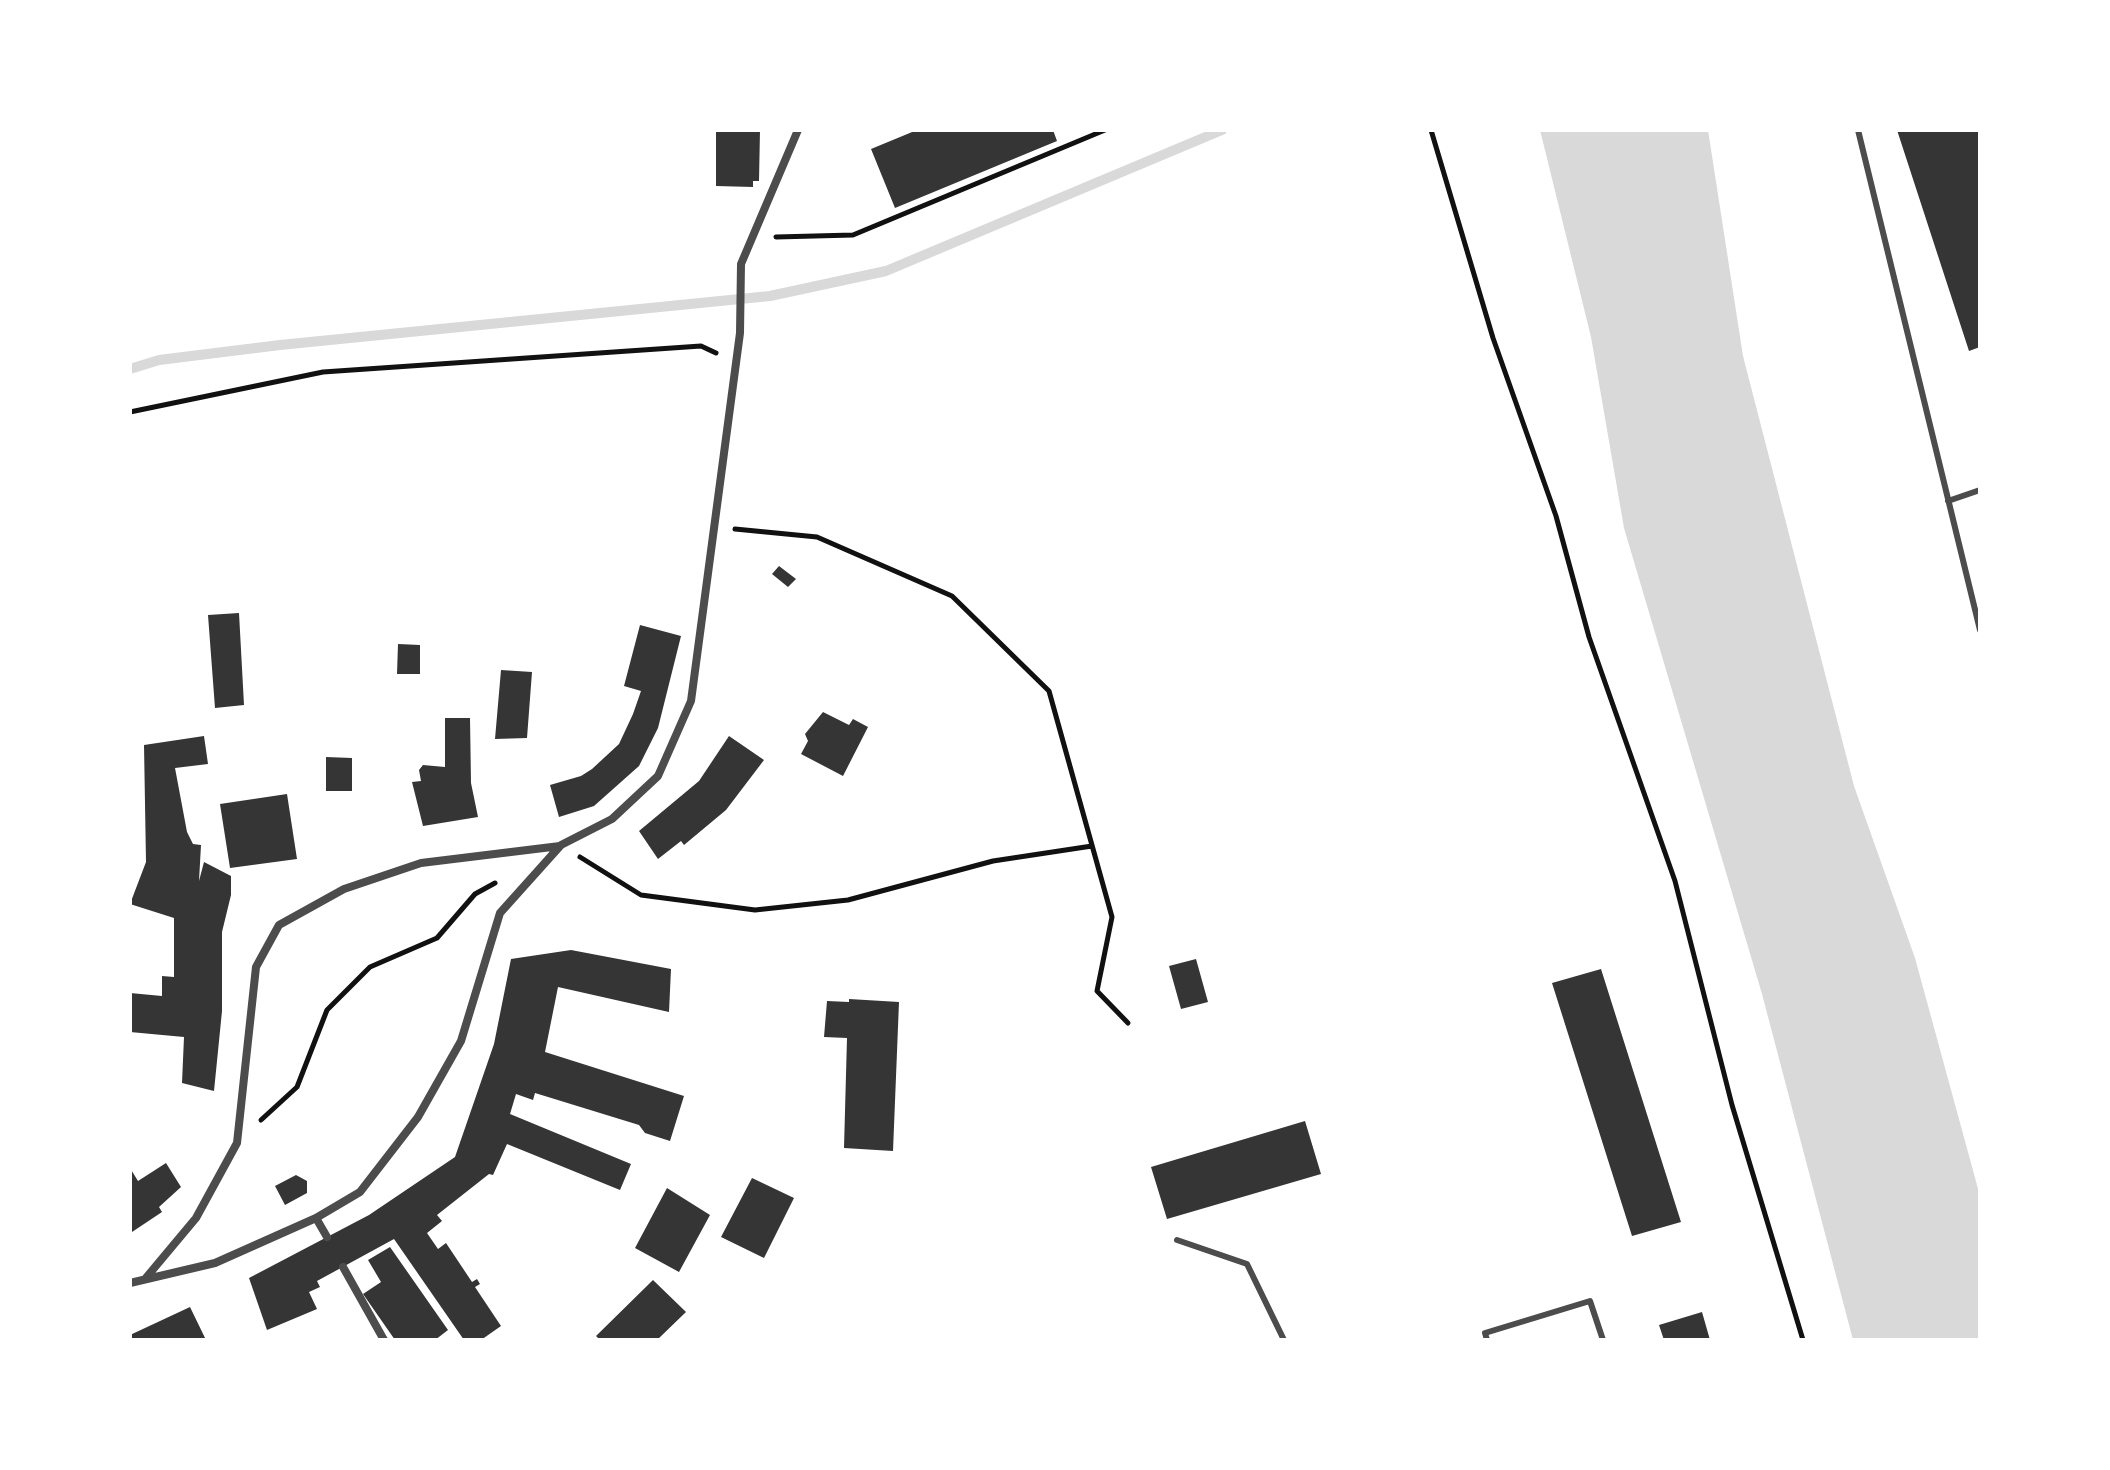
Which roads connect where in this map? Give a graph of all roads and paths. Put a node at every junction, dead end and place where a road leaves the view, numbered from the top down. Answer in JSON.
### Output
{"nodes":[{"id":1,"x":798,"y":130,"type":"edge"},
{"id":2,"x":1105,"y":130,"type":"edge"},
{"id":3,"x":1431,"y":130,"type":"edge"},
{"id":4,"x":1858,"y":130,"type":"edge"},
{"id":5,"x":751,"y":237,"type":"junction"},
{"id":6,"x":736,"y":360,"type":"junction"},
{"id":7,"x":130,"y":412,"type":"edge"},
{"id":8,"x":1980,"y":490,"type":"edge"},
{"id":9,"x":1948,"y":501,"type":"junction"},
{"id":10,"x":714,"y":527,"type":"junction"},
{"id":11,"x":1980,"y":630,"type":"edge"},
{"id":12,"x":561,"y":845,"type":"junction"},
{"id":13,"x":1092,"y":846,"type":"junction"},
{"id":14,"x":499,"y":880,"type":"dead end"},
{"id":15,"x":1128,"y":1023,"type":"dead end"},
{"id":16,"x":237,"y":1143,"type":"junction"},
{"id":17,"x":316,"y":1218,"type":"junction"},
{"id":18,"x":327,"y":1237,"type":"dead end"},
{"id":19,"x":1177,"y":1240,"type":"dead end"},
{"id":20,"x":343,"y":1267,"type":"dead end"},
{"id":21,"x":145,"y":1279,"type":"junction"},
{"id":22,"x":130,"y":1283,"type":"edge"},
{"id":23,"x":384,"y":1340,"type":"edge"},
{"id":24,"x":1284,"y":1340,"type":"edge"},
{"id":25,"x":1487,"y":1340,"type":"edge"},
{"id":26,"x":1603,"y":1340,"type":"edge"},
{"id":27,"x":1803,"y":1340,"type":"edge"}],
"edges":[{"from":1,"to":5,"type":"street"},
{"from":2,"to":5,"type":"path"},
{"from":3,"to":27,"type":"path"},
{"from":4,"to":9,"type":"lane"},
{"from":5,"to":6,"type":"street"},
{"from":6,"to":7,"type":"path"},
{"from":6,"to":10,"type":"street"},
{"from":8,"to":9,"type":"lane"},
{"from":9,"to":11,"type":"lane"},
{"from":10,"to":12,"type":"street"},
{"from":10,"to":13,"type":"path"},
{"from":12,"to":13,"type":"path"},
{"from":12,"to":16,"type":"street"},
{"from":12,"to":17,"type":"street"},
{"from":13,"to":15,"type":"path"},
{"from":14,"to":16,"type":"path"},
{"from":16,"to":21,"type":"street"},
{"from":17,"to":18,"type":"street"},
{"from":17,"to":21,"type":"street"},
{"from":19,"to":24,"type":"lane"},
{"from":20,"to":23,"type":"street"},
{"from":21,"to":22,"type":"street"},
{"from":25,"to":26,"type":"lane"}]}
